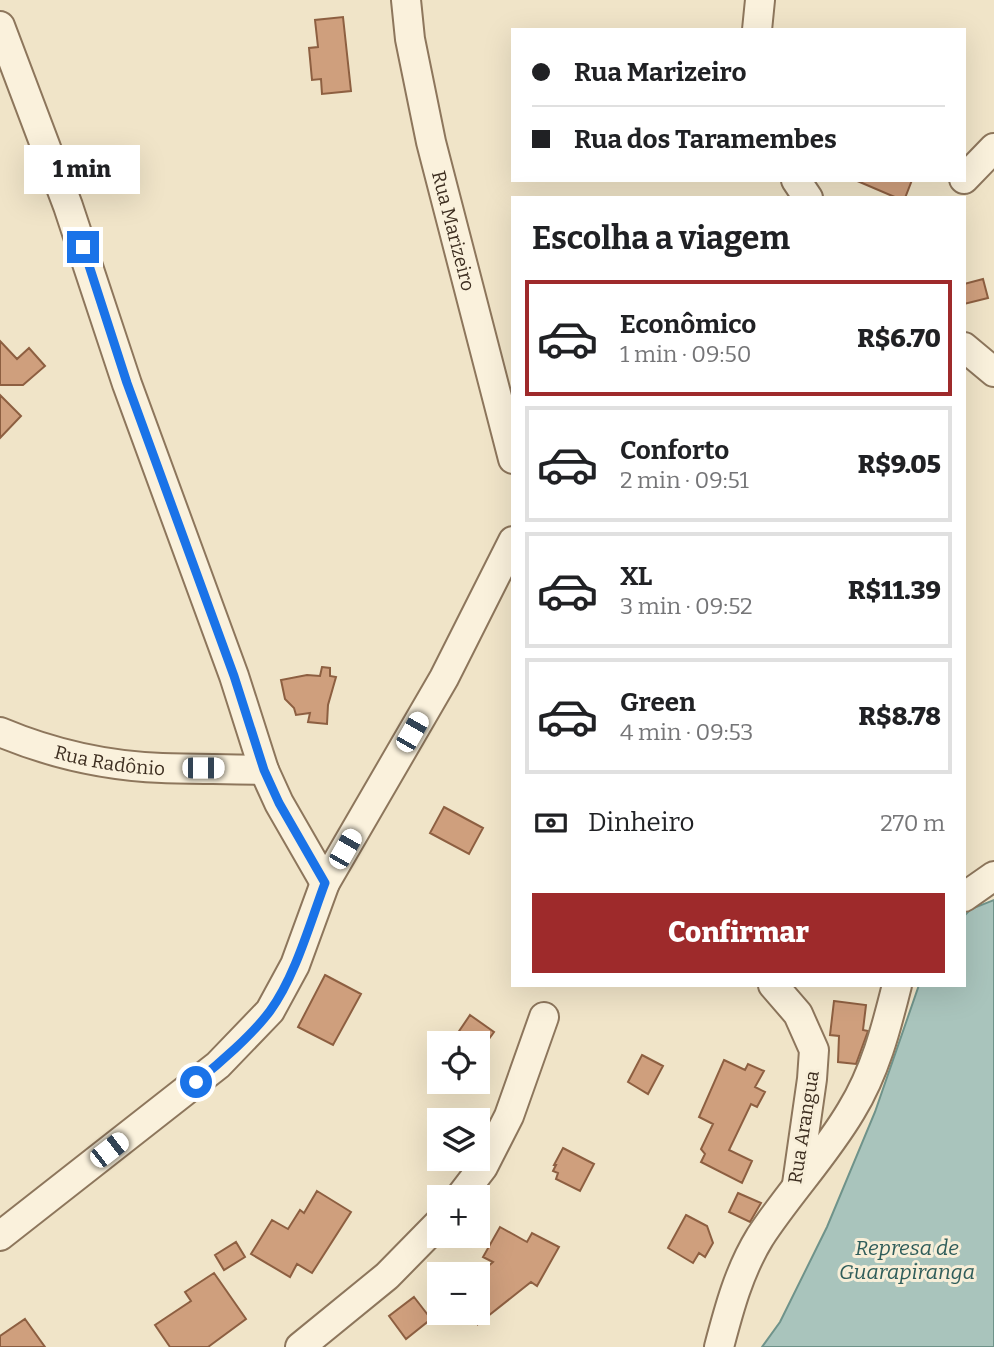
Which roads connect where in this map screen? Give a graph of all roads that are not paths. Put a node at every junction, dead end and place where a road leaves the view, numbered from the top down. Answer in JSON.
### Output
{"nodes":[{"id":1,"x":406,"y":0,"type":"edge"},
{"id":2,"x":760,"y":0,"type":"edge"},
{"id":3,"x":0,"y":26,"type":"edge"},
{"id":4,"x":757,"y":28,"type":"edge"},
{"id":5,"x":994,"y":148,"type":"edge"},
{"id":6,"x":966,"y":178,"type":"edge"},
{"id":7,"x":962,"y":182,"type":"edge"},
{"id":8,"x":948,"y":196,"type":"edge"},
{"id":9,"x":966,"y":349,"type":"edge"},
{"id":10,"x":994,"y":372,"type":"edge"},
{"id":11,"x":511,"y":451,"type":"edge"},
{"id":12,"x":511,"y":545,"type":"edge"},
{"id":13,"x":0,"y":732,"type":"edge"},
{"id":14,"x":264,"y":770,"type":"junction"},
{"id":15,"x":994,"y":876,"type":"edge"},
{"id":16,"x":325,"y":883,"type":"junction"},
{"id":17,"x":966,"y":896,"type":"edge"},
{"id":18,"x":775,"y":987,"type":"edge"},
{"id":19,"x":896,"y":987,"type":"edge"},
{"id":20,"x":544,"y":1017,"type":"dead end"},
{"id":21,"x":469,"y":1185,"type":"edge"},
{"id":22,"x":796,"y":1187,"type":"junction"},
{"id":23,"x":427,"y":1235,"type":"edge"},
{"id":24,"x":0,"y":1236,"type":"edge"},
{"id":25,"x":300,"y":1347,"type":"edge"},
{"id":26,"x":719,"y":1347,"type":"edge"}],
"edges":[{"from":1,"to":11,"type":"street","name":"Rua Marizeiro"},
{"from":2,"to":4,"type":"street"},
{"from":3,"to":14,"type":"street"},
{"from":5,"to":6,"type":"street"},
{"from":7,"to":8,"type":"street"},
{"from":9,"to":10,"type":"street"},
{"from":12,"to":16,"type":"street"},
{"from":13,"to":14,"type":"street","name":"Rua Radônio"},
{"from":14,"to":16,"type":"street"},
{"from":15,"to":17,"type":"street"},
{"from":16,"to":24,"type":"street"},
{"from":18,"to":22,"type":"street","name":"Rua Arangua"},
{"from":19,"to":22,"type":"street"},
{"from":20,"to":21,"type":"street"},
{"from":22,"to":26,"type":"street","name":"Rua Arangua"},
{"from":23,"to":25,"type":"street"}]}
